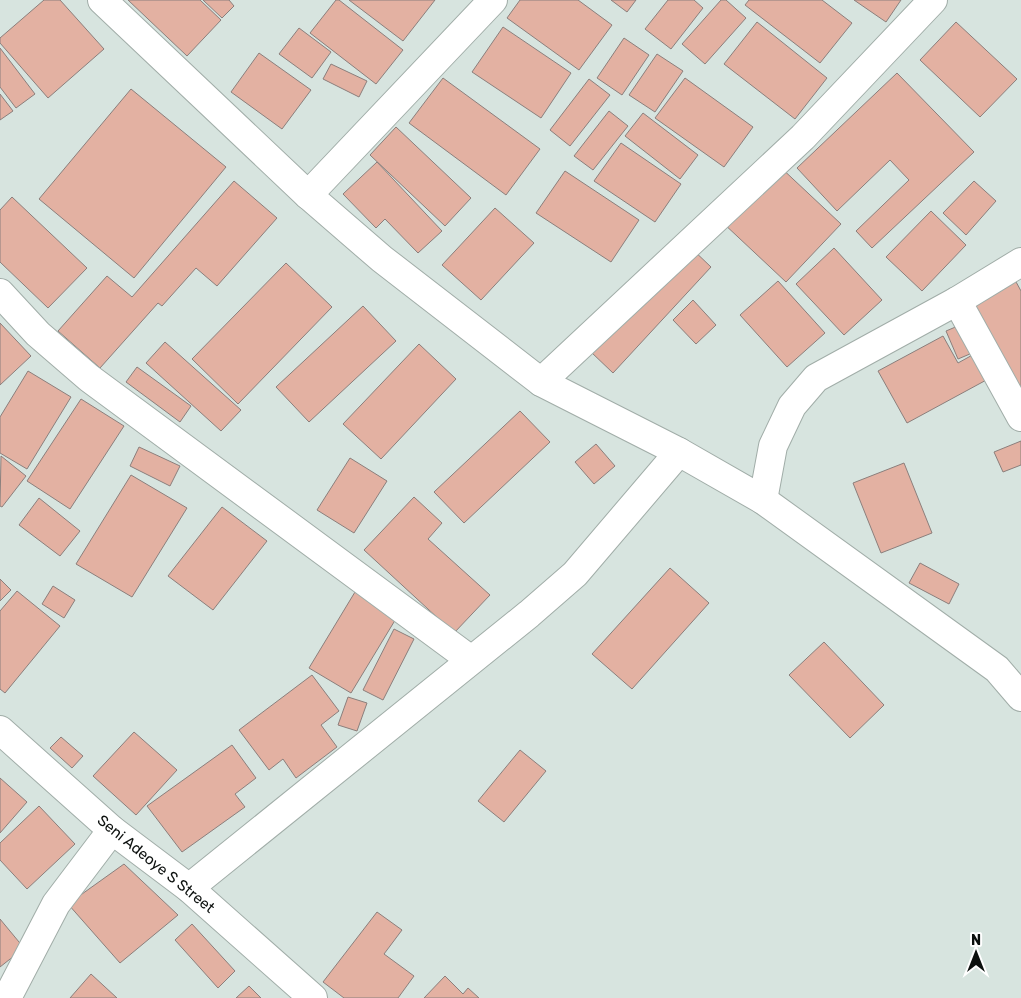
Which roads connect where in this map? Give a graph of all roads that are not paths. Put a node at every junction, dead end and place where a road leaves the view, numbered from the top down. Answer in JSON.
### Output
{"nodes":[{"id":1,"x":102,"y":0,"type":"edge"},
{"id":2,"x":493,"y":0,"type":"edge"},
{"id":3,"x":933,"y":0,"type":"edge"},
{"id":4,"x":308,"y":195,"type":"junction"},
{"id":5,"x":1021,"y":262,"type":"edge"},
{"id":6,"x":0,"y":293,"type":"edge"},
{"id":7,"x":957,"y":302,"type":"junction"},
{"id":8,"x":540,"y":382,"type":"junction"},
{"id":9,"x":1021,"y":417,"type":"edge"},
{"id":10,"x":679,"y":452,"type":"junction"},
{"id":11,"x":763,"y":500,"type":"junction"},
{"id":12,"x":472,"y":660,"type":"junction"},
{"id":13,"x":1009,"y":666,"type":"edge"},
{"id":14,"x":1021,"y":697,"type":"edge"},
{"id":15,"x":0,"y":730,"type":"edge"},
{"id":16,"x":112,"y":830,"type":"junction"},
{"id":17,"x":189,"y":888,"type":"junction"},
{"id":18,"x":7,"y":998,"type":"edge"},
{"id":19,"x":313,"y":998,"type":"edge"}],
"edges":[{"from":1,"to":4,"type":"street"},
{"from":2,"to":4,"type":"street"},
{"from":3,"to":8,"type":"street"},
{"from":4,"to":8,"type":"street"},
{"from":5,"to":7,"type":"street"},
{"from":6,"to":12,"type":"street"},
{"from":7,"to":9,"type":"street"},
{"from":7,"to":11,"type":"street"},
{"from":8,"to":10,"type":"street"},
{"from":10,"to":11,"type":"street"},
{"from":10,"to":12,"type":"street"},
{"from":11,"to":13,"type":"street"},
{"from":12,"to":17,"type":"street"},
{"from":13,"to":14,"type":"street"},
{"from":15,"to":16,"type":"street","name":"Seni Adeoye S Street"},
{"from":16,"to":17,"type":"street","name":"Seni Adeoye S Street"},
{"from":16,"to":18,"type":"street"},
{"from":17,"to":19,"type":"street","name":"Seni Adeoye S Street"}]}
